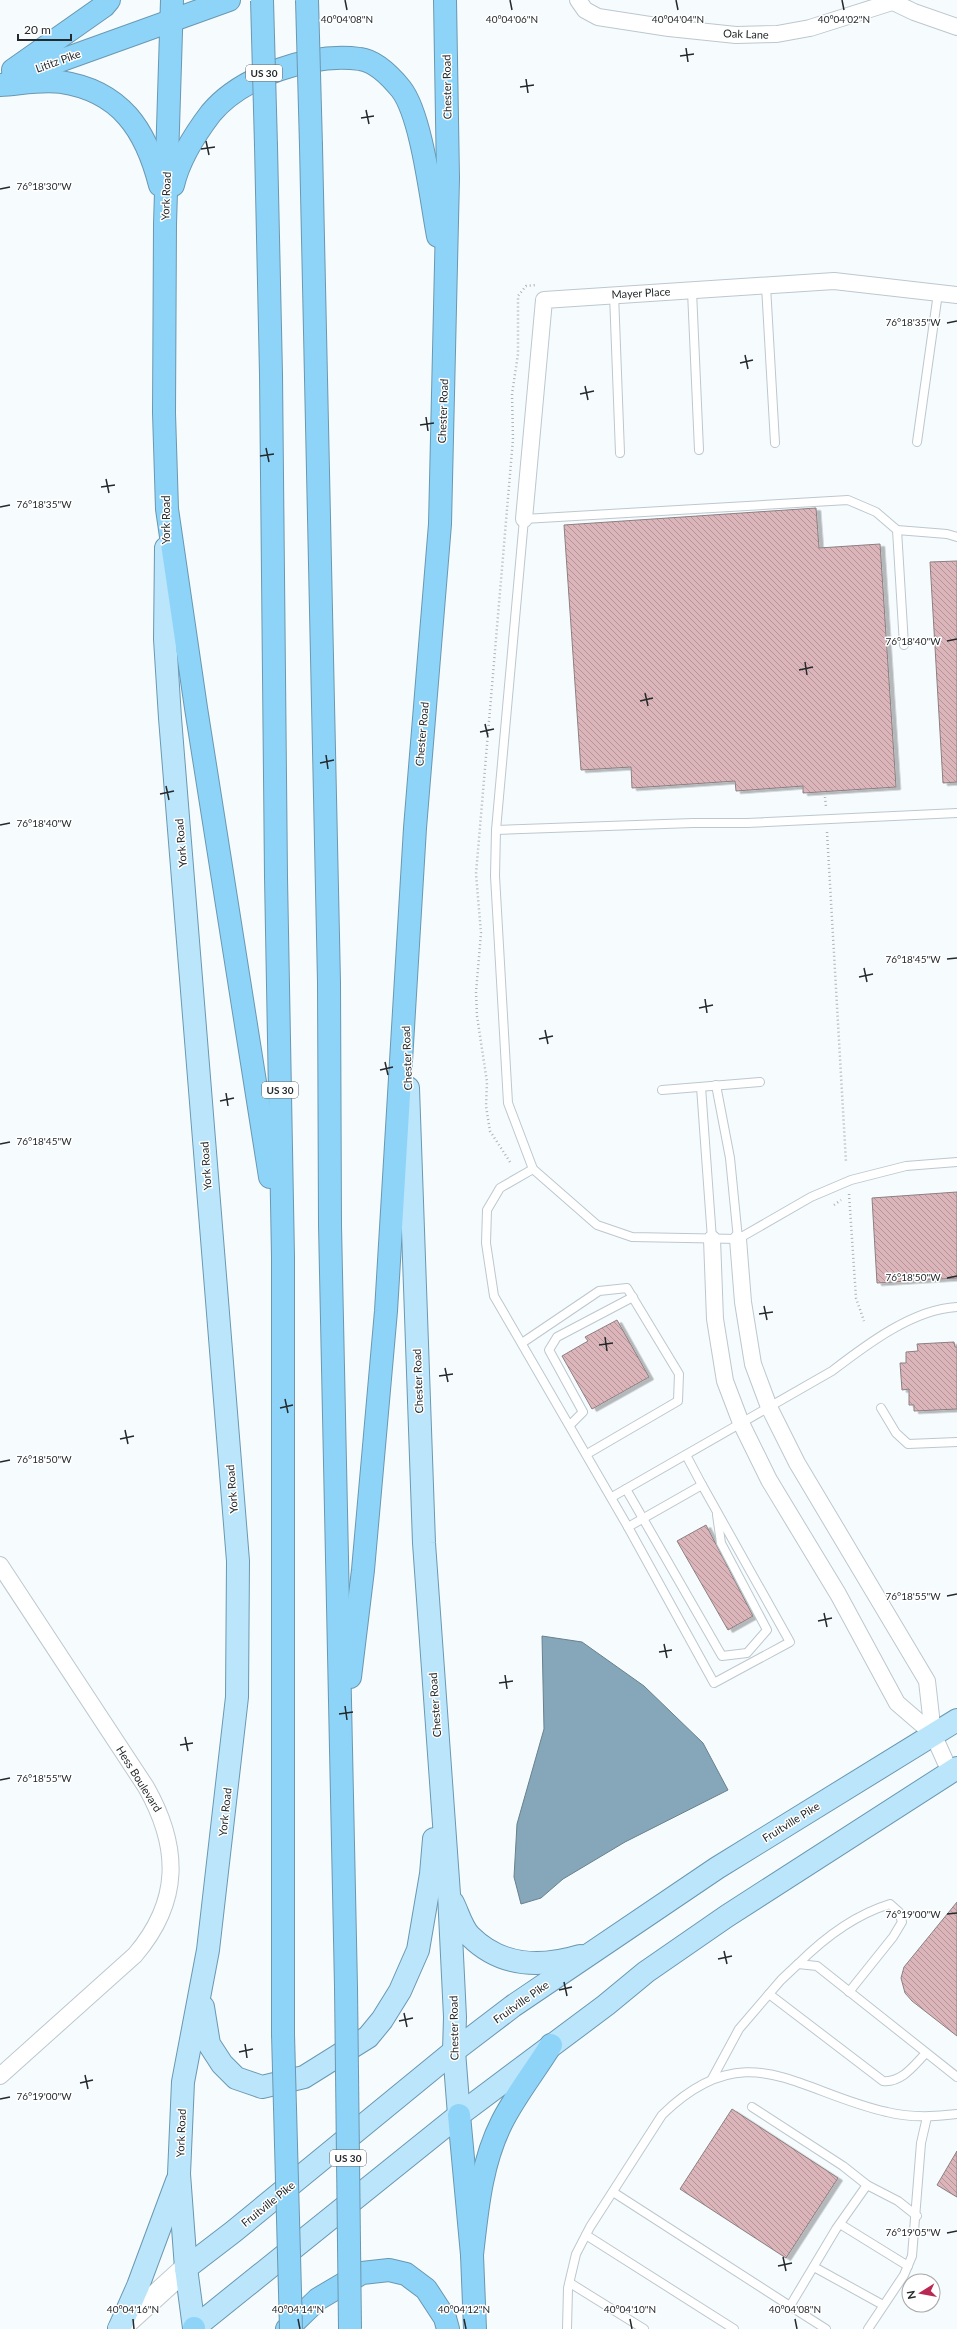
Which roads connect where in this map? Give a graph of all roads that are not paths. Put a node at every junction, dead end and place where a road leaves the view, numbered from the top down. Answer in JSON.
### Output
{"nodes":[{"id":1,"x":109,"y":0,"type":"edge"},
{"id":2,"x":229,"y":0,"type":"edge"},
{"id":3,"x":262,"y":0,"type":"edge"},
{"id":4,"x":307,"y":0,"type":"edge"},
{"id":5,"x":445,"y":0,"type":"edge"},
{"id":6,"x":455,"y":0,"type":"edge"},
{"id":7,"x":578,"y":0,"type":"edge"},
{"id":8,"x":891,"y":1,"type":"edge"},
{"id":9,"x":172,"y":10,"type":"edge"},
{"id":10,"x":957,"y":27,"type":"edge"},
{"id":11,"x":446,"y":31,"type":"junction"},
{"id":12,"x":0,"y":79,"type":"edge"},
{"id":13,"x":0,"y":82,"type":"edge"},
{"id":14,"x":0,"y":85,"type":"edge"},
{"id":15,"x":165,"y":224,"type":"junction"},
{"id":16,"x":446,"y":278,"type":"junction"},
{"id":17,"x":766,"y":286,"type":"junction"},
{"id":18,"x":692,"y":291,"type":"junction"},
{"id":19,"x":938,"y":293,"type":"junction"},
{"id":20,"x":614,"y":294,"type":"junction"},
{"id":21,"x":957,"y":295,"type":"edge"},
{"id":22,"x":917,"y":442,"type":"dead end"},
{"id":23,"x":775,"y":443,"type":"dead end"},
{"id":24,"x":699,"y":450,"type":"dead end"},
{"id":25,"x":620,"y":453,"type":"dead end"},
{"id":26,"x":167,"y":509,"type":"junction"},
{"id":27,"x":524,"y":519,"type":"junction"},
{"id":28,"x":897,"y":530,"type":"junction"},
{"id":29,"x":957,"y":537,"type":"edge"},
{"id":30,"x":904,"y":645,"type":"dead end"},
{"id":31,"x":957,"y":813,"type":"edge"},
{"id":32,"x":496,"y":830,"type":"junction"},
{"id":33,"x":404,"y":987,"type":"junction"},
{"id":34,"x":760,"y":1082,"type":"dead end"},
{"id":35,"x":716,"y":1085,"type":"junction"},
{"id":36,"x":701,"y":1087,"type":"junction"},
{"id":37,"x":662,"y":1090,"type":"dead end"},
{"id":38,"x":957,"y":1162,"type":"edge"},
{"id":39,"x":533,"y":1168,"type":"junction"},
{"id":40,"x":712,"y":1239,"type":"junction"},
{"id":41,"x":738,"y":1239,"type":"junction"},
{"id":42,"x":283,"y":1257,"type":"junction"},
{"id":43,"x":632,"y":1297,"type":"junction"},
{"id":44,"x":957,"y":1307,"type":"edge"},
{"id":45,"x":522,"y":1343,"type":"junction"},
{"id":46,"x":769,"y":1407,"type":"junction"},
{"id":47,"x":881,"y":1408,"type":"dead end"},
{"id":48,"x":741,"y":1422,"type":"junction"},
{"id":49,"x":570,"y":1425,"type":"junction"},
{"id":50,"x":957,"y":1442,"type":"edge"},
{"id":51,"x":587,"y":1454,"type":"junction"},
{"id":52,"x":686,"y":1455,"type":"junction"},
{"id":53,"x":702,"y":1485,"type":"junction"},
{"id":54,"x":626,"y":1489,"type":"junction"},
{"id":55,"x":612,"y":1497,"type":"junction"},
{"id":56,"x":716,"y":1510,"type":"junction"},
{"id":57,"x":643,"y":1519,"type":"junction"},
{"id":58,"x":628,"y":1527,"type":"junction"},
{"id":59,"x":0,"y":1565,"type":"edge"},
{"id":60,"x":957,"y":1720,"type":"edge"},
{"id":61,"x":933,"y":1734,"type":"junction"},
{"id":62,"x":340,"y":1759,"type":"junction"},
{"id":63,"x":440,"y":1767,"type":"junction"},
{"id":64,"x":955,"y":1774,"type":"edge"},
{"id":65,"x":448,"y":1894,"type":"junction"},
{"id":66,"x":596,"y":1950,"type":"junction"},
{"id":67,"x":798,"y":1964,"type":"junction"},
{"id":68,"x":200,"y":1992,"type":"junction"},
{"id":69,"x":849,"y":1992,"type":"junction"},
{"id":70,"x":769,"y":1994,"type":"junction"},
{"id":71,"x":551,"y":2045,"type":"junction"},
{"id":72,"x":454,"y":2051,"type":"junction"},
{"id":73,"x":926,"y":2053,"type":"junction"},
{"id":74,"x":0,"y":2076,"type":"edge"},
{"id":75,"x":957,"y":2077,"type":"edge"},
{"id":76,"x":712,"y":2080,"type":"junction"},
{"id":77,"x":752,"y":2107,"type":"dead end"},
{"id":78,"x":957,"y":2114,"type":"edge"},
{"id":79,"x":459,"y":2115,"type":"junction"},
{"id":80,"x":926,"y":2117,"type":"junction"},
{"id":81,"x":179,"y":2174,"type":"junction"},
{"id":82,"x":867,"y":2185,"type":"junction"},
{"id":83,"x":613,"y":2192,"type":"junction"},
{"id":84,"x":917,"y":2216,"type":"junction"},
{"id":85,"x":840,"y":2224,"type":"junction"},
{"id":86,"x":586,"y":2235,"type":"junction"},
{"id":87,"x":472,"y":2255,"type":"junction"},
{"id":88,"x":908,"y":2266,"type":"junction"},
{"id":89,"x":814,"y":2267,"type":"junction"},
{"id":90,"x":186,"y":2268,"type":"junction"},
{"id":91,"x":570,"y":2283,"type":"junction"},
{"id":92,"x":883,"y":2305,"type":"junction"},
{"id":93,"x":790,"y":2306,"type":"junction"},
{"id":94,"x":193,"y":2328,"type":"edge"},
{"id":95,"x":119,"y":2329,"type":"edge"},
{"id":96,"x":287,"y":2329,"type":"edge"},
{"id":97,"x":291,"y":2329,"type":"edge"},
{"id":98,"x":350,"y":2329,"type":"edge"},
{"id":99,"x":448,"y":2329,"type":"edge"},
{"id":100,"x":475,"y":2329,"type":"edge"},
{"id":101,"x":567,"y":2329,"type":"edge"},
{"id":102,"x":644,"y":2329,"type":"edge"},
{"id":103,"x":734,"y":2329,"type":"edge"},
{"id":104,"x":826,"y":2329,"type":"edge"},
{"id":105,"x":868,"y":2329,"type":"edge"}],
"edges":[{"from":1,"to":12,"type":"highway"},
{"from":2,"to":9,"type":"highway","name":"Lititz Pike"},
{"from":3,"to":42,"type":"highway","number":"US 30","bridge":true},
{"from":4,"to":62,"type":"highway","number":"US 30","bridge":true},
{"from":5,"to":11,"type":"highway","name":"Chester Road"},
{"from":6,"to":11,"type":"highway"},
{"from":7,"to":8,"type":"street","name":"Oak Lane"},
{"from":8,"to":10,"type":"street"},
{"from":9,"to":13,"type":"highway","name":"Lititz Pike"},
{"from":9,"to":15,"type":"highway","name":"York Road"},
{"from":11,"to":16,"type":"highway","name":"Chester Road"},
{"from":14,"to":15,"type":"highway"},
{"from":15,"to":16,"type":"highway"},
{"from":15,"to":26,"type":"highway","name":"York Road"},
{"from":16,"to":33,"type":"highway","name":"Chester Road"},
{"from":17,"to":18,"type":"street","name":"Mayer Place"},
{"from":17,"to":19,"type":"street","name":"Mayer Place"},
{"from":17,"to":23,"type":"lane"},
{"from":18,"to":20,"type":"street","name":"Mayer Place"},
{"from":18,"to":24,"type":"lane"},
{"from":19,"to":21,"type":"street","name":"Mayer Place"},
{"from":19,"to":22,"type":"lane"},
{"from":20,"to":25,"type":"lane"},
{"from":20,"to":27,"type":"street","name":"Mayer Place"},
{"from":26,"to":42,"type":"highway"},
{"from":26,"to":68,"type":"main road","name":"York Road"},
{"from":27,"to":28,"type":"lane"},
{"from":27,"to":32,"type":"lane"},
{"from":28,"to":29,"type":"lane"},
{"from":28,"to":30,"type":"lane"},
{"from":31,"to":32,"type":"lane"},
{"from":32,"to":39,"type":"lane"},
{"from":33,"to":62,"type":"highway"},
{"from":33,"to":63,"type":"main road","name":"Chester Road"},
{"from":34,"to":35,"type":"lane"},
{"from":35,"to":36,"type":"lane"},
{"from":35,"to":41,"type":"lane"},
{"from":36,"to":37,"type":"lane"},
{"from":36,"to":40,"type":"lane"},
{"from":38,"to":41,"type":"lane"},
{"from":39,"to":40,"type":"lane"},
{"from":39,"to":45,"type":"lane"},
{"from":40,"to":41,"type":"lane"},
{"from":40,"to":48,"type":"street"},
{"from":41,"to":46,"type":"street"},
{"from":42,"to":97,"type":"highway","number":"US 30","bridge":true},
{"from":43,"to":45,"type":"lane"},
{"from":43,"to":49,"type":"lane"},
{"from":43,"to":51,"type":"lane"},
{"from":44,"to":46,"type":"lane"},
{"from":45,"to":49,"type":"lane"},
{"from":46,"to":48,"type":"lane"},
{"from":46,"to":61,"type":"street"},
{"from":47,"to":50,"type":"lane"},
{"from":48,"to":52,"type":"lane"},
{"from":48,"to":61,"type":"street"},
{"from":49,"to":51,"type":"lane"},
{"from":51,"to":55,"type":"lane"},
{"from":52,"to":53,"type":"lane"},
{"from":52,"to":54,"type":"lane"},
{"from":53,"to":56,"type":"lane"},
{"from":53,"to":57,"type":"lane"},
{"from":54,"to":55,"type":"lane"},
{"from":54,"to":57,"type":"lane"},
{"from":55,"to":58,"type":"lane"},
{"from":56,"to":57,"type":"lane"},
{"from":56,"to":58,"type":"lane"},
{"from":57,"to":58,"type":"lane"},
{"from":59,"to":74,"type":"street","name":"Hess Boulevard"},
{"from":60,"to":61,"type":"main road","name":"Fruitville Pike"},
{"from":61,"to":64,"type":"street"},
{"from":61,"to":66,"type":"main road","name":"Fruitville Pike"},
{"from":62,"to":98,"type":"highway","number":"US 30","bridge":true},
{"from":63,"to":65,"type":"main road","name":"Chester Road"},
{"from":63,"to":68,"type":"main road"},
{"from":64,"to":71,"type":"main road"},
{"from":65,"to":66,"type":"main road"},
{"from":65,"to":72,"type":"main road","name":"Chester Road"},
{"from":66,"to":72,"type":"main road","name":"Fruitville Pike"},
{"from":67,"to":69,"type":"lane"},
{"from":67,"to":69,"type":"lane"},
{"from":67,"to":70,"type":"lane"},
{"from":68,"to":81,"type":"main road","name":"York Road"},
{"from":69,"to":73,"type":"lane"},
{"from":70,"to":73,"type":"lane"},
{"from":70,"to":76,"type":"lane"},
{"from":71,"to":79,"type":"main road"},
{"from":71,"to":87,"type":"highway"},
{"from":72,"to":79,"type":"main road","name":"Chester Road"},
{"from":72,"to":90,"type":"main road","name":"Fruitville Pike"},
{"from":73,"to":75,"type":"lane"},
{"from":76,"to":80,"type":"lane"},
{"from":76,"to":83,"type":"lane"},
{"from":77,"to":82,"type":"lane"},
{"from":78,"to":80,"type":"lane"},
{"from":79,"to":87,"type":"highway"},
{"from":79,"to":94,"type":"main road"},
{"from":80,"to":84,"type":"lane"},
{"from":81,"to":90,"type":"main road","name":"York Road"},
{"from":81,"to":95,"type":"main road"},
{"from":82,"to":84,"type":"lane"},
{"from":82,"to":85,"type":"lane"},
{"from":83,"to":86,"type":"lane"},
{"from":83,"to":93,"type":"lane"},
{"from":84,"to":88,"type":"lane"},
{"from":85,"to":88,"type":"lane"},
{"from":85,"to":89,"type":"lane"},
{"from":86,"to":91,"type":"lane"},
{"from":86,"to":103,"type":"lane"},
{"from":87,"to":100,"type":"highway"},
{"from":88,"to":92,"type":"lane"},
{"from":89,"to":92,"type":"lane"},
{"from":89,"to":93,"type":"lane"},
{"from":90,"to":94,"type":"main road","name":"York Road"},
{"from":90,"to":95,"type":"main road","name":"Fruitville Pike"},
{"from":91,"to":101,"type":"lane"},
{"from":91,"to":102,"type":"lane"},
{"from":92,"to":105,"type":"lane"},
{"from":93,"to":104,"type":"lane"},
{"from":96,"to":99,"type":"highway"}]}
